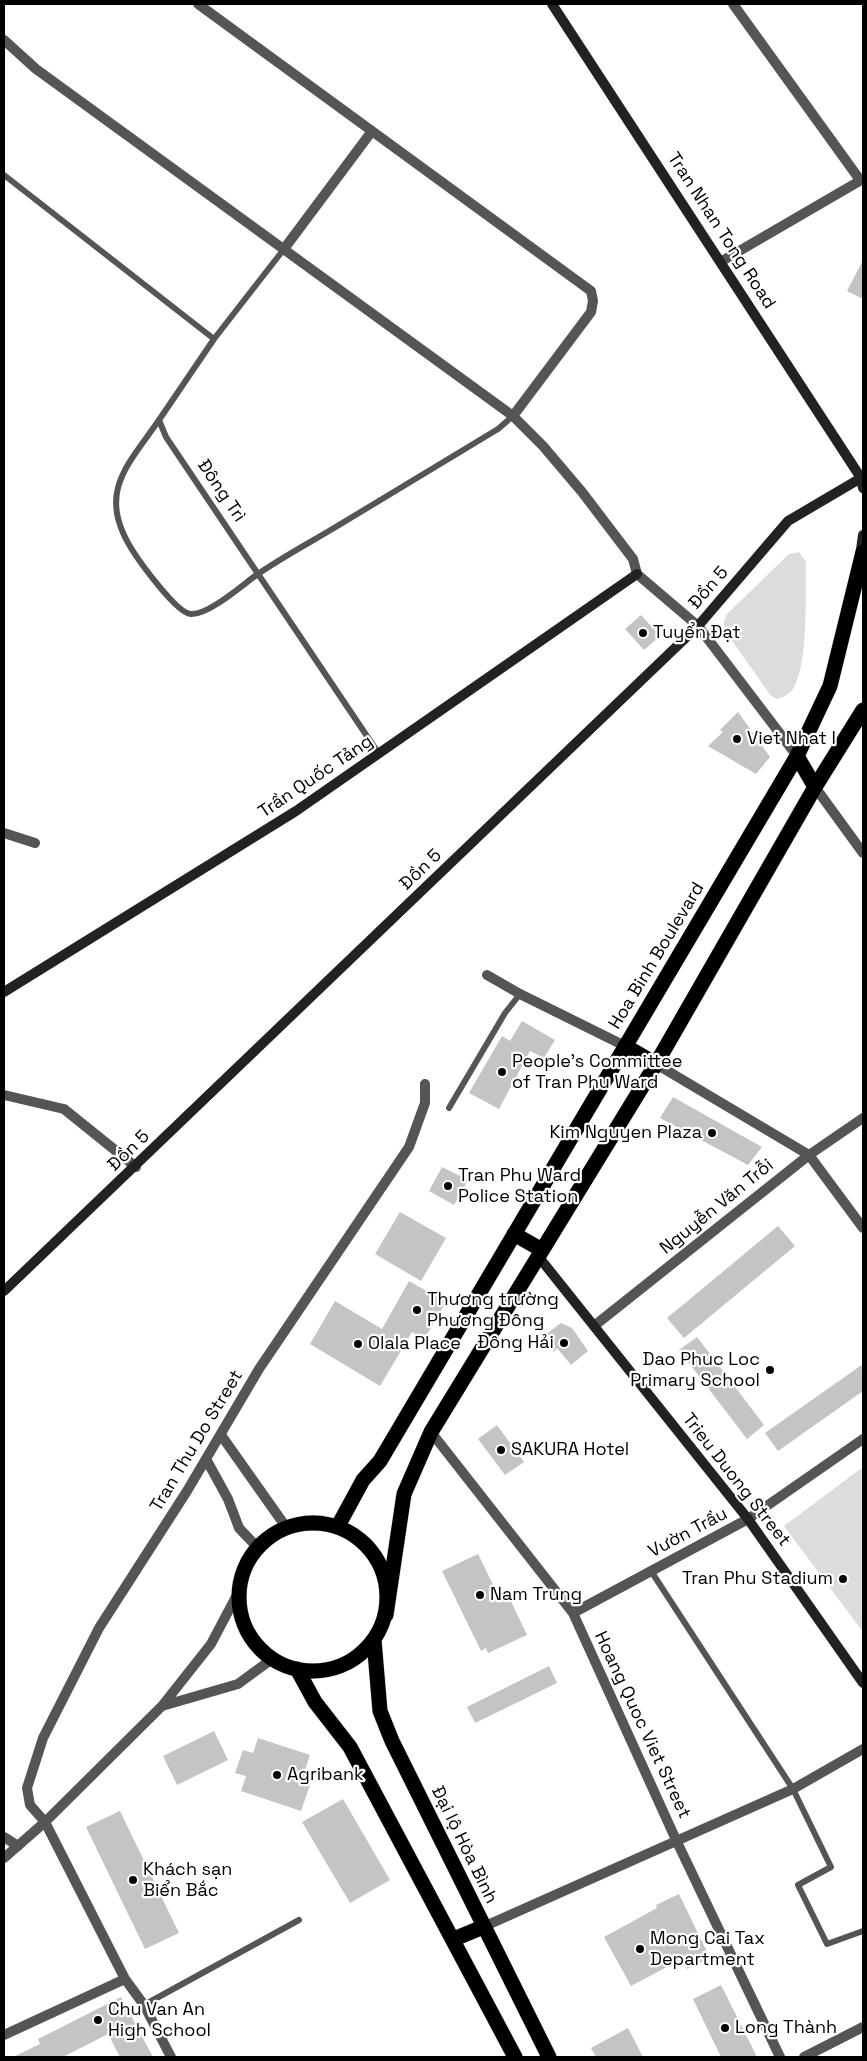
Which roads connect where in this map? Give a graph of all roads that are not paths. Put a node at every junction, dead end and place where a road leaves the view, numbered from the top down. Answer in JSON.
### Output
{"nodes":[{"id":1,"x":198,"y":4,"type":"edge"},
{"id":2,"x":552,"y":4,"type":"edge"},
{"id":3,"x":733,"y":4,"type":"edge"},
{"id":4,"x":4,"y":40,"type":"edge"},
{"id":5,"x":372,"y":131,"type":"junction"},
{"id":6,"x":4,"y":175,"type":"edge"},
{"id":7,"x":862,"y":180,"type":"edge"},
{"id":8,"x":284,"y":249,"type":"junction"},
{"id":9,"x":722,"y":261,"type":"junction"},
{"id":10,"x":214,"y":339,"type":"junction"},
{"id":11,"x":513,"y":416,"type":"junction"},
{"id":12,"x":159,"y":420,"type":"junction"},
{"id":13,"x":863,"y":481,"type":"edge"},
{"id":14,"x":863,"y":535,"type":"edge"},
{"id":15,"x":861,"y":559,"type":"edge"},
{"id":16,"x":259,"y":573,"type":"junction"},
{"id":17,"x":637,"y":574,"type":"junction"},
{"id":18,"x":863,"y":588,"type":"edge"},
{"id":19,"x":698,"y":626,"type":"junction"},
{"id":20,"x":863,"y":710,"type":"edge"},
{"id":21,"x":379,"y":754,"type":"junction"},
{"id":22,"x":797,"y":756,"type":"junction"},
{"id":23,"x":815,"y":787,"type":"junction"},
{"id":24,"x":4,"y":833,"type":"edge"},
{"id":25,"x":35,"y":843,"type":"dead end"},
{"id":26,"x":863,"y":853,"type":"edge"},
{"id":27,"x":487,"y":975,"type":"dead end"},
{"id":28,"x":4,"y":992,"type":"edge"},
{"id":29,"x":520,"y":994,"type":"junction"},
{"id":30,"x":625,"y":1046,"type":"junction"},
{"id":31,"x":656,"y":1064,"type":"junction"},
{"id":32,"x":425,"y":1084,"type":"dead end"},
{"id":33,"x":4,"y":1095,"type":"edge"},
{"id":34,"x":449,"y":1108,"type":"dead end"},
{"id":35,"x":863,"y":1118,"type":"edge"},
{"id":36,"x":809,"y":1155,"type":"junction"},
{"id":37,"x":136,"y":1166,"type":"junction"},
{"id":38,"x":863,"y":1228,"type":"edge"},
{"id":39,"x":514,"y":1234,"type":"junction"},
{"id":40,"x":540,"y":1253,"type":"junction"},
{"id":41,"x":4,"y":1291,"type":"edge"},
{"id":42,"x":594,"y":1326,"type":"junction"},
{"id":43,"x":431,"y":1432,"type":"junction"},
{"id":44,"x":220,"y":1435,"type":"junction"},
{"id":45,"x":863,"y":1439,"type":"edge"},
{"id":46,"x":206,"y":1459,"type":"junction"},
{"id":47,"x":748,"y":1519,"type":"junction"},
{"id":48,"x":338,"y":1526,"type":"junction"},
{"id":49,"x":286,"y":1527,"type":"junction"},
{"id":50,"x":257,"y":1547,"type":"junction"},
{"id":51,"x":651,"y":1571,"type":"junction"},
{"id":52,"x":238,"y":1591,"type":"junction"},
{"id":53,"x":573,"y":1613,"type":"junction"},
{"id":54,"x":386,"y":1615,"type":"junction"},
{"id":55,"x":374,"y":1640,"type":"junction"},
{"id":56,"x":272,"y":1659,"type":"junction"},
{"id":57,"x":297,"y":1669,"type":"junction"},
{"id":58,"x":863,"y":1683,"type":"edge"},
{"id":59,"x":162,"y":1706,"type":"junction"},
{"id":60,"x":863,"y":1750,"type":"edge"},
{"id":61,"x":793,"y":1789,"type":"junction"},
{"id":62,"x":45,"y":1822,"type":"junction"},
{"id":63,"x":4,"y":1837,"type":"edge"},
{"id":64,"x":677,"y":1842,"type":"junction"},
{"id":65,"x":18,"y":1846,"type":"junction"},
{"id":66,"x":4,"y":1858,"type":"edge"},
{"id":67,"x":299,"y":1920,"type":"dead end"},
{"id":68,"x":483,"y":1927,"type":"junction"},
{"id":69,"x":863,"y":1931,"type":"edge"},
{"id":70,"x":454,"y":1939,"type":"junction"},
{"id":71,"x":125,"y":1980,"type":"junction"},
{"id":72,"x":144,"y":2005,"type":"junction"},
{"id":73,"x":863,"y":2027,"type":"edge"},
{"id":74,"x":4,"y":2035,"type":"edge"},
{"id":75,"x":171,"y":2057,"type":"edge"},
{"id":76,"x":515,"y":2057,"type":"edge"},
{"id":77,"x":549,"y":2057,"type":"edge"},
{"id":78,"x":780,"y":2057,"type":"edge"},
{"id":79,"x":804,"y":2057,"type":"edge"}],
"edges":[{"from":1,"to":5,"type":"street"},
{"from":2,"to":9,"type":"street","name":"Tran Nhan Tong Road"},
{"from":3,"to":7,"type":"street"},
{"from":4,"to":8,"type":"street"},
{"from":5,"to":8,"type":"street"},
{"from":5,"to":11,"type":"street"},
{"from":6,"to":10,"type":"lane"},
{"from":7,"to":9,"type":"street"},
{"from":8,"to":10,"type":"lane"},
{"from":8,"to":11,"type":"street"},
{"from":9,"to":13,"type":"street","name":"Tran Nhan Tong Road"},
{"from":10,"to":12,"type":"lane"},
{"from":11,"to":16,"type":"lane"},
{"from":11,"to":17,"type":"street"},
{"from":12,"to":16,"type":"lane","name":"Đông Trì"},
{"from":12,"to":16,"type":"lane"},
{"from":13,"to":19,"type":"street","name":"Đồn 5"},
{"from":14,"to":15,"type":"street"},
{"from":15,"to":18,"type":"highway"},
{"from":15,"to":22,"type":"highway","name":"Hoa Binh Boulevard"},
{"from":16,"to":21,"type":"lane","name":"Đông Trì"},
{"from":17,"to":19,"type":"street"},
{"from":17,"to":21,"type":"street","name":"Trần Quốc Tảng"},
{"from":19,"to":22,"type":"street"},
{"from":19,"to":37,"type":"street","name":"Đồn 5"},
{"from":20,"to":23,"type":"highway"},
{"from":21,"to":28,"type":"street","name":"Trần Quốc Tảng"},
{"from":22,"to":23,"type":"highway"},
{"from":22,"to":30,"type":"highway","name":"Hoa Binh Boulevard"},
{"from":23,"to":26,"type":"street"},
{"from":23,"to":31,"type":"highway"},
{"from":24,"to":25,"type":"street"},
{"from":27,"to":29,"type":"street"},
{"from":29,"to":30,"type":"street"},
{"from":29,"to":34,"type":"lane"},
{"from":30,"to":31,"type":"highway"},
{"from":30,"to":39,"type":"highway","name":"Hoa Binh Boulevard"},
{"from":31,"to":36,"type":"street"},
{"from":31,"to":40,"type":"highway"},
{"from":32,"to":44,"type":"street","name":"Tran Thu Do Street"},
{"from":33,"to":37,"type":"street"},
{"from":35,"to":36,"type":"street","name":"Nguyễn Văn Trỗi"},
{"from":36,"to":38,"type":"street"},
{"from":36,"to":42,"type":"street","name":"Nguyễn Văn Trỗi"},
{"from":37,"to":41,"type":"street","name":"Đồn 5"},
{"from":39,"to":40,"type":"highway"},
{"from":39,"to":48,"type":"highway","name":"Hoa Binh Boulevard"},
{"from":40,"to":42,"type":"street","name":"Trieu Duong Street"},
{"from":40,"to":43,"type":"highway"},
{"from":42,"to":47,"type":"street","name":"Trieu Duong Street"},
{"from":43,"to":53,"type":"street","name":"Hoang Quoc Viet Street"},
{"from":43,"to":54,"type":"highway"},
{"from":44,"to":46,"type":"street","name":"Tran Thu Do Street"},
{"from":44,"to":49,"type":"street"},
{"from":45,"to":47,"type":"street","name":"Vườn Trầu"},
{"from":46,"to":50,"type":"street"},
{"from":46,"to":62,"type":"street","name":"Tran Thu Do Street"},
{"from":47,"to":51,"type":"street","name":"Vườn Trầu"},
{"from":47,"to":58,"type":"street","name":"Trieu Duong Street"},
{"from":48,"to":49,"type":"highway"},
{"from":48,"to":54,"type":"highway"},
{"from":49,"to":50,"type":"highway"},
{"from":50,"to":52,"type":"highway"},
{"from":51,"to":53,"type":"street","name":"Vườn Trầu"},
{"from":51,"to":61,"type":"lane"},
{"from":52,"to":56,"type":"highway"},
{"from":52,"to":59,"type":"street"},
{"from":53,"to":64,"type":"street","name":"Hoang Quoc Viet Street"},
{"from":54,"to":55,"type":"highway"},
{"from":55,"to":57,"type":"highway"},
{"from":55,"to":68,"type":"highway","name":"Đại lộ Hòa Bình"},
{"from":56,"to":57,"type":"highway"},
{"from":56,"to":59,"type":"street"},
{"from":57,"to":70,"type":"highway"},
{"from":59,"to":62,"type":"street"},
{"from":60,"to":61,"type":"street"},
{"from":61,"to":64,"type":"street"},
{"from":61,"to":69,"type":"lane"},
{"from":62,"to":65,"type":"street"},
{"from":62,"to":71,"type":"street","name":"Tran Thu Do Street"},
{"from":63,"to":65,"type":"street"},
{"from":64,"to":68,"type":"street"},
{"from":64,"to":78,"type":"street","name":"Hoang Quoc Viet Street"},
{"from":65,"to":66,"type":"street"},
{"from":67,"to":72,"type":"lane"},
{"from":68,"to":70,"type":"highway"},
{"from":68,"to":77,"type":"highway","name":"Đại lộ Hòa Bình"},
{"from":70,"to":76,"type":"highway"},
{"from":71,"to":72,"type":"street","name":"Tran Thu Do Street"},
{"from":71,"to":74,"type":"street"},
{"from":72,"to":75,"type":"street","name":"Tran Thu Do Street"},
{"from":73,"to":79,"type":"street"}]}
